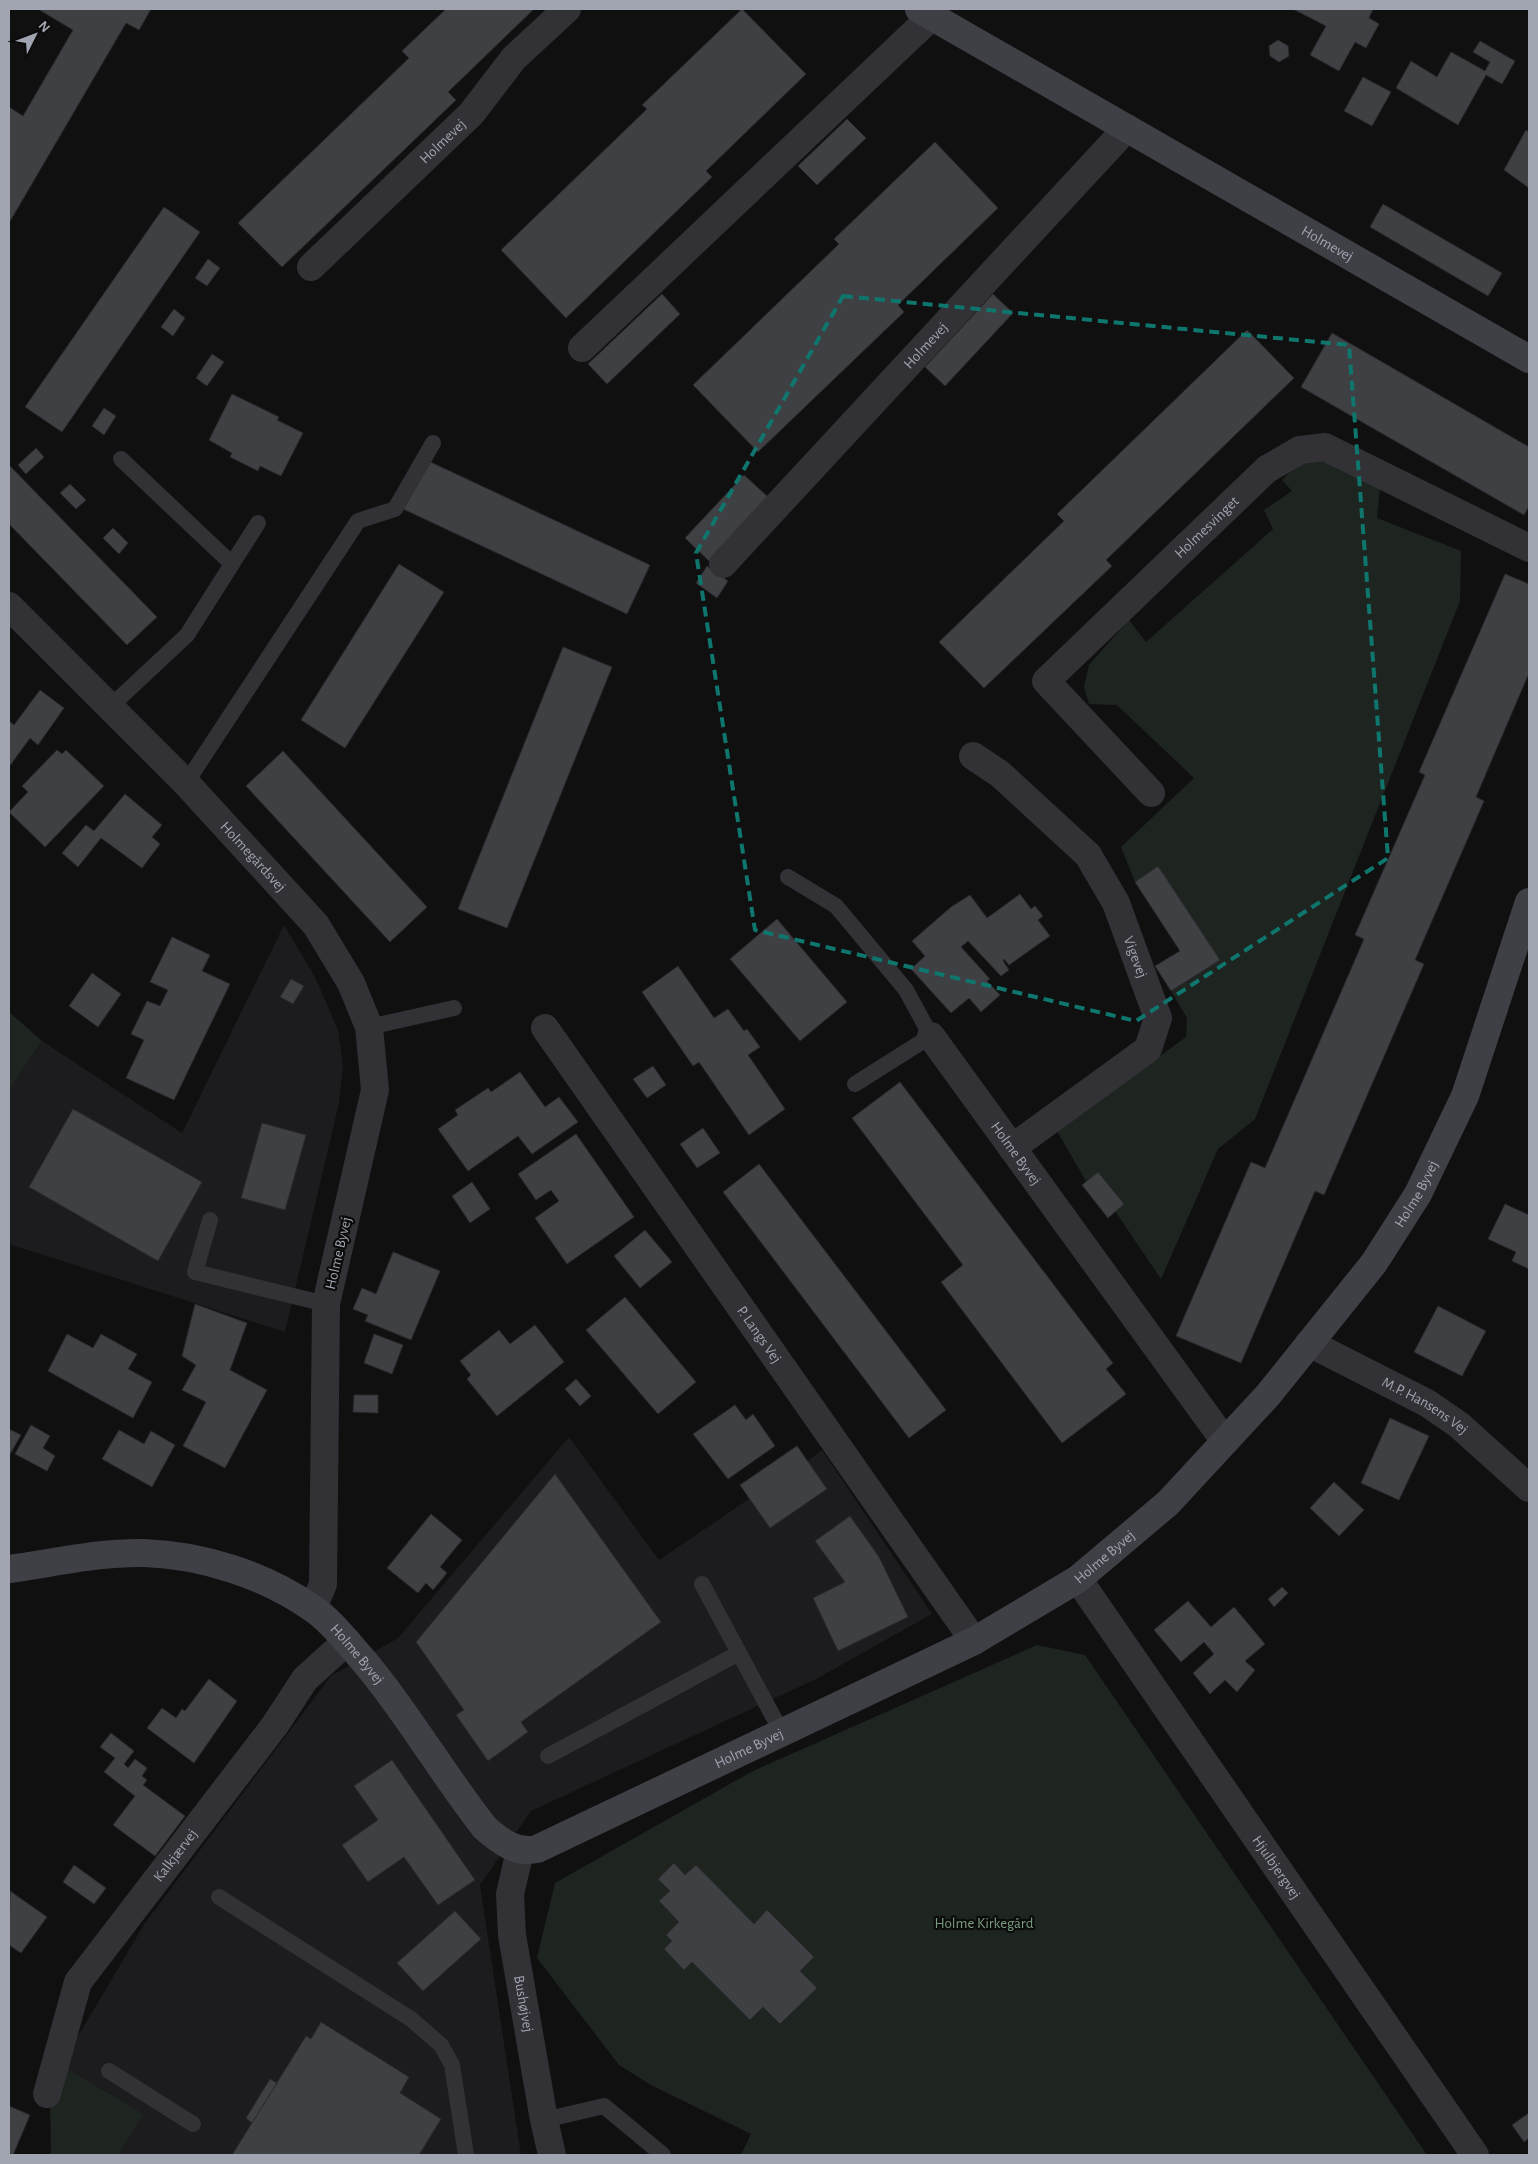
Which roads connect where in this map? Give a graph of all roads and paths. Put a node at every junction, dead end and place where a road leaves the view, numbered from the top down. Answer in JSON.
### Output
{"nodes":[{"id":1,"x":567,"y":9,"type":"edge"},
{"id":2,"x":925,"y":12,"type":"edge"},
{"id":3,"x":1127,"y":128,"type":"junction"},
{"id":4,"x":311,"y":268,"type":"dead end"},
{"id":5,"x":582,"y":348,"type":"dead end"},
{"id":6,"x":1529,"y":360,"type":"edge"},
{"id":7,"x":432,"y":443,"type":"dead end"},
{"id":8,"x":121,"y":459,"type":"dead end"},
{"id":9,"x":258,"y":523,"type":"dead end"},
{"id":10,"x":1529,"y":548,"type":"edge"},
{"id":11,"x":232,"y":564,"type":"junction"},
{"id":12,"x":722,"y":564,"type":"dead end"},
{"id":13,"x":9,"y":606,"type":"edge"},
{"id":14,"x":110,"y":707,"type":"junction"},
{"id":15,"x":973,"y":756,"type":"dead end"},
{"id":16,"x":186,"y":783,"type":"junction"},
{"id":17,"x":1151,"y":793,"type":"dead end"},
{"id":18,"x":788,"y":877,"type":"dead end"},
{"id":19,"x":1529,"y":902,"type":"edge"},
{"id":20,"x":1523,"y":937,"type":"edge"},
{"id":21,"x":454,"y":1008,"type":"dead end"},
{"id":22,"x":369,"y":1028,"type":"junction"},
{"id":23,"x":545,"y":1028,"type":"dead end"},
{"id":24,"x":931,"y":1036,"type":"junction"},
{"id":25,"x":855,"y":1084,"type":"dead end"},
{"id":26,"x":1012,"y":1148,"type":"junction"},
{"id":27,"x":358,"y":1167,"type":"joint"},
{"id":28,"x":210,"y":1220,"type":"dead end"},
{"id":29,"x":326,"y":1304,"type":"junction"},
{"id":30,"x":1309,"y":1343,"type":"junction"},
{"id":31,"x":1224,"y":1440,"type":"junction"},
{"id":32,"x":1529,"y":1488,"type":"edge"},
{"id":33,"x":9,"y":1557,"type":"edge"},
{"id":34,"x":61,"y":1562,"type":"junction"},
{"id":35,"x":9,"y":1569,"type":"edge"},
{"id":36,"x":1078,"y":1579,"type":"junction"},
{"id":37,"x":9,"y":1582,"type":"edge"},
{"id":38,"x":702,"y":1584,"type":"dead end"},
{"id":39,"x":313,"y":1608,"type":"junction"},
{"id":40,"x":347,"y":1641,"type":"junction"},
{"id":41,"x":974,"y":1641,"type":"junction"},
{"id":42,"x":739,"y":1653,"type":"junction"},
{"id":43,"x":782,"y":1733,"type":"junction"},
{"id":44,"x":548,"y":1756,"type":"dead end"},
{"id":45,"x":520,"y":1850,"type":"junction"},
{"id":46,"x":219,"y":1897,"type":"dead end"},
{"id":47,"x":109,"y":2071,"type":"dead end"},
{"id":48,"x":47,"y":2094,"type":"dead end"},
{"id":49,"x":544,"y":2120,"type":"junction"},
{"id":50,"x":193,"y":2124,"type":"dead end"},
{"id":51,"x":466,"y":2155,"type":"edge"},
{"id":52,"x":552,"y":2155,"type":"edge"},
{"id":53,"x":663,"y":2155,"type":"edge"},
{"id":54,"x":1475,"y":2155,"type":"edge"}],
"edges":[{"from":1,"to":4,"type":"street","name":"Holmevej"},
{"from":2,"to":3,"type":"street","name":"Holmevej"},
{"from":2,"to":5,"type":"street","name":"Holmevej"},
{"from":3,"to":6,"type":"street","name":"Holmevej"},
{"from":3,"to":12,"type":"street","name":"Holmevej"},
{"from":7,"to":16,"type":"lane"},
{"from":8,"to":11,"type":"lane"},
{"from":9,"to":11,"type":"lane"},
{"from":10,"to":17,"type":"street","name":"Holmesvinget"},
{"from":11,"to":14,"type":"lane"},
{"from":13,"to":14,"type":"street","name":"Holmegårdsvej"},
{"from":14,"to":16,"type":"street","name":"Holmegårdsvej"},
{"from":15,"to":26,"type":"street","name":"Vigevej"},
{"from":16,"to":22,"type":"street","name":"Holmegårdsvej"},
{"from":18,"to":24,"type":"lane"},
{"from":19,"to":20,"type":"street","name":"Holme Byvej"},
{"from":20,"to":30,"type":"street","name":"Holme Byvej"},
{"from":21,"to":22,"type":"lane"},
{"from":22,"to":27,"type":"street","name":"Holmegårdsvej"},
{"from":23,"to":41,"type":"street","name":"P. Langs Vej"},
{"from":24,"to":25,"type":"lane"},
{"from":24,"to":26,"type":"street","name":"Holme Byvej"},
{"from":26,"to":31,"type":"street","name":"Holme Byvej"},
{"from":27,"to":29,"type":"street","name":"Holme Byvej"},
{"from":28,"to":29,"type":"lane"},
{"from":29,"to":39,"type":"street","name":"Holme Byvej"},
{"from":30,"to":31,"type":"street","name":"Holme Byvej"},
{"from":30,"to":32,"type":"street","name":"M.P. Hansens Vej"},
{"from":31,"to":36,"type":"street","name":"Holme Byvej"},
{"from":33,"to":34,"type":"lane"},
{"from":34,"to":35,"type":"street","name":"Holme Byvej"},
{"from":34,"to":37,"type":"lane"},
{"from":34,"to":39,"type":"street","name":"Holme Byvej"},
{"from":36,"to":41,"type":"street","name":"Holme Byvej"},
{"from":36,"to":54,"type":"street","name":"Hjulbjergvej"},
{"from":38,"to":42,"type":"lane"},
{"from":39,"to":40,"type":"street","name":"Holme Byvej"},
{"from":40,"to":45,"type":"street","name":"Holme Byvej"},
{"from":40,"to":48,"type":"street","name":"Kalkjærvej"},
{"from":41,"to":43,"type":"street","name":"Holme Byvej"},
{"from":42,"to":43,"type":"lane"},
{"from":42,"to":44,"type":"lane"},
{"from":43,"to":45,"type":"street","name":"Holme Byvej"},
{"from":45,"to":49,"type":"street","name":"Bushøjvej"},
{"from":46,"to":51,"type":"lane"},
{"from":47,"to":50,"type":"lane"},
{"from":49,"to":52,"type":"street","name":"Bushøjvej"},
{"from":49,"to":53,"type":"lane"}]}
